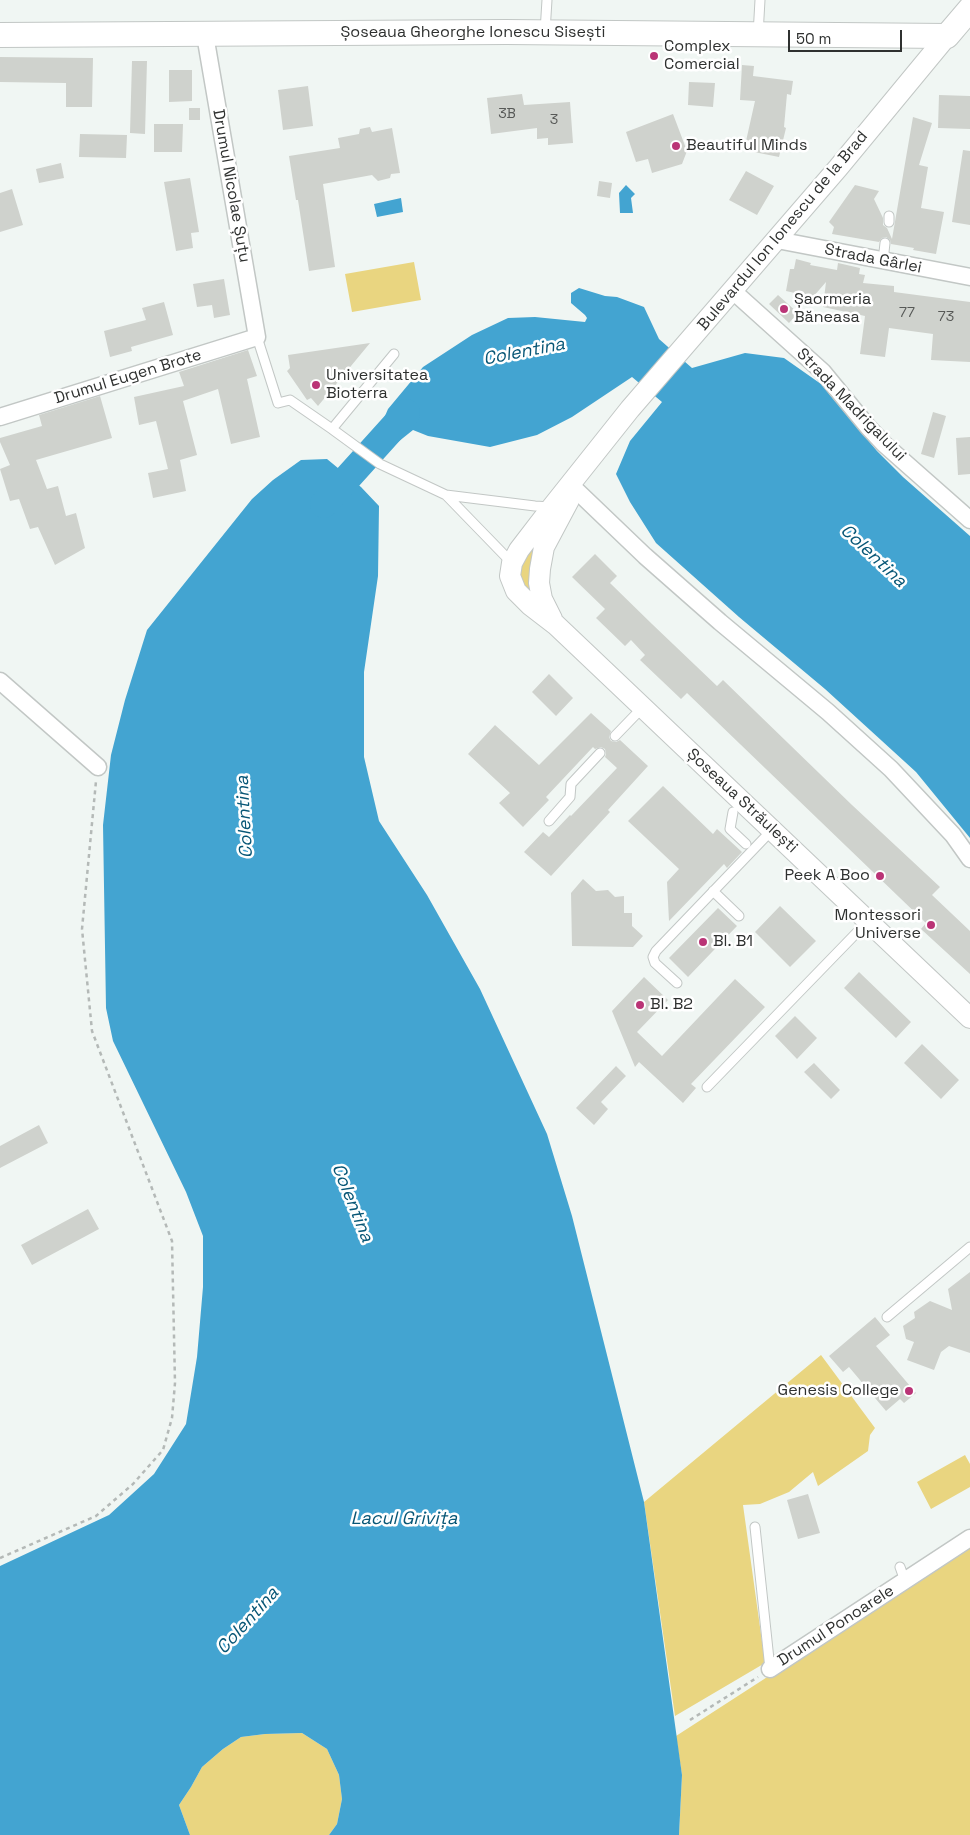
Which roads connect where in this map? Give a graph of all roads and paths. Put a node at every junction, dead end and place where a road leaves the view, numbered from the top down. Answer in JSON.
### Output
{"nodes":[{"id":1,"x":547,"y":0,"type":"edge"},
{"id":2,"x":760,"y":0,"type":"edge"},
{"id":3,"x":970,"y":9,"type":"edge"},
{"id":4,"x":545,"y":32,"type":"junction"},
{"id":5,"x":0,"y":35,"type":"edge"},
{"id":6,"x":205,"y":35,"type":"junction"},
{"id":7,"x":758,"y":35,"type":"junction"},
{"id":8,"x":947,"y":36,"type":"junction"},
{"id":9,"x":777,"y":240,"type":"junction"},
{"id":10,"x":885,"y":243,"type":"dead end"},
{"id":11,"x":883,"y":261,"type":"junction"},
{"id":12,"x":970,"y":277,"type":"edge"},
{"id":13,"x":733,"y":291,"type":"junction"},
{"id":14,"x":257,"y":338,"type":"junction"},
{"id":15,"x":394,"y":354,"type":"dead end"},
{"id":16,"x":0,"y":417,"type":"edge"},
{"id":17,"x":332,"y":429,"type":"junction"},
{"id":18,"x":596,"y":452,"type":"junction"},
{"id":19,"x":575,"y":489,"type":"junction"},
{"id":20,"x":446,"y":495,"type":"junction"},
{"id":21,"x":552,"y":507,"type":"junction"},
{"id":22,"x":970,"y":520,"type":"edge"},
{"id":23,"x":512,"y":563,"type":"junction"},
{"id":24,"x":556,"y":626,"type":"junction"},
{"id":25,"x":0,"y":681,"type":"edge"},
{"id":26,"x":643,"y":707,"type":"junction"},
{"id":27,"x":615,"y":736,"type":"dead end"},
{"id":28,"x":600,"y":752,"type":"dead end"},
{"id":29,"x":98,"y":767,"type":"joint"},
{"id":30,"x":733,"y":812,"type":"dead end"},
{"id":31,"x":549,"y":821,"type":"dead end"},
{"id":32,"x":772,"y":830,"type":"junction"},
{"id":33,"x":746,"y":844,"type":"dead end"},
{"id":34,"x":970,"y":859,"type":"edge"},
{"id":35,"x":713,"y":891,"type":"junction"},
{"id":36,"x":738,"y":916,"type":"dead end"},
{"id":37,"x":868,"y":921,"type":"junction"},
{"id":38,"x":677,"y":984,"type":"dead end"},
{"id":39,"x":970,"y":1018,"type":"edge"},
{"id":40,"x":707,"y":1087,"type":"dead end"},
{"id":41,"x":970,"y":1248,"type":"edge"},
{"id":42,"x":887,"y":1317,"type":"dead end"},
{"id":43,"x":755,"y":1527,"type":"dead end"},
{"id":44,"x":970,"y":1538,"type":"edge"},
{"id":45,"x":0,"y":1558,"type":"edge"},
{"id":46,"x":770,"y":1669,"type":"junction"},
{"id":47,"x":690,"y":1720,"type":"dead end"}],
"edges":[{"from":1,"to":4,"type":"lane"},
{"from":2,"to":7,"type":"lane"},
{"from":3,"to":8,"type":"main road","name":"Bulevardul Ion Ionescu de la Brad"},
{"from":4,"to":6,"type":"main road","name":"Șoseaua Gheorghe Ionescu Sisești"},
{"from":4,"to":7,"type":"main road","name":"Șoseaua Gheorghe Ionescu Sisești"},
{"from":5,"to":6,"type":"main road","name":"Șoseaua Gheorghe Ionescu Sisești"},
{"from":6,"to":14,"type":"street","name":"Drumul Nicolae Șuțu"},
{"from":7,"to":8,"type":"main road","name":"Șoseaua Gheorghe Ionescu Sisești"},
{"from":8,"to":9,"type":"street","name":"Bulevardul Ion Ionescu de la Brad"},
{"from":9,"to":11,"type":"street","name":"Strada Gârlei"},
{"from":9,"to":13,"type":"street","name":"Bulevardul Ion Ionescu de la Brad"},
{"from":10,"to":11,"type":"lane"},
{"from":11,"to":12,"type":"street","name":"Strada Gârlei"},
{"from":13,"to":18,"type":"street","name":"Bulevardul Ion Ionescu de la Brad"},
{"from":13,"to":22,"type":"street","name":"Strada Madrigalului"},
{"from":14,"to":16,"type":"street","name":"Drumul Eugen Brote"},
{"from":14,"to":17,"type":"lane"},
{"from":15,"to":17,"type":"lane"},
{"from":17,"to":20,"type":"lane"},
{"from":18,"to":19,"type":"street","name":"Bulevardul Ion Ionescu de la Brad"},
{"from":18,"to":21,"type":"street","name":"Bulevardul Ion Ionescu de la Brad"},
{"from":19,"to":24,"type":"street","name":"Bulevardul Ion Ionescu de la Brad"},
{"from":19,"to":34,"type":"street"},
{"from":20,"to":21,"type":"lane"},
{"from":20,"to":23,"type":"lane"},
{"from":21,"to":23,"type":"street","name":"Bulevardul Ion Ionescu de la Brad"},
{"from":23,"to":24,"type":"street"},
{"from":24,"to":26,"type":"street","name":"Șoseaua Străulești"},
{"from":25,"to":29,"type":"street"},
{"from":26,"to":27,"type":"lane"},
{"from":26,"to":32,"type":"street","name":"Șoseaua Străulești"},
{"from":28,"to":31,"type":"lane"},
{"from":29,"to":45,"type":"path"},
{"from":30,"to":33,"type":"lane"},
{"from":32,"to":35,"type":"lane"},
{"from":32,"to":37,"type":"street","name":"Șoseaua Străulești"},
{"from":35,"to":36,"type":"lane"},
{"from":35,"to":38,"type":"lane"},
{"from":37,"to":39,"type":"street","name":"Șoseaua Străulești"},
{"from":37,"to":40,"type":"lane"},
{"from":41,"to":42,"type":"lane"},
{"from":43,"to":46,"type":"lane","name":"Drumul Ponoarele"},
{"from":44,"to":46,"type":"street","name":"Drumul Ponoarele"},
{"from":46,"to":47,"type":"path"}]}
